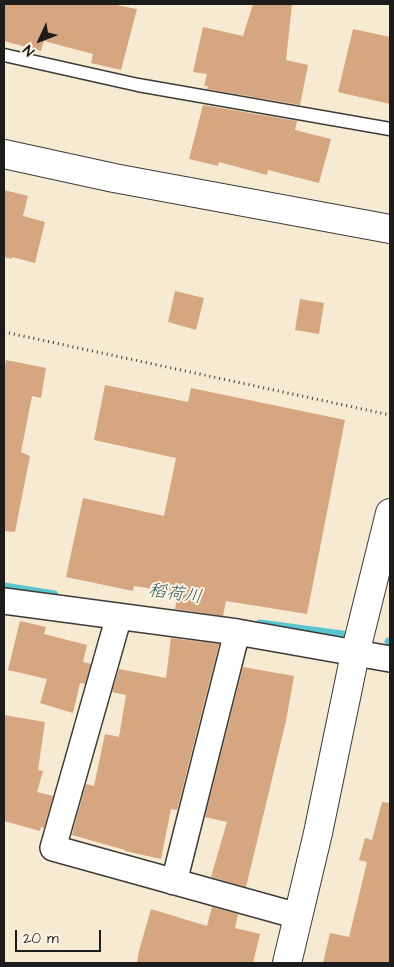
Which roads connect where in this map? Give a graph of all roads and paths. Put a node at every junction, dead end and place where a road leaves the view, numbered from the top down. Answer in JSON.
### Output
{"nodes":[{"id":1,"x":4,"y":55,"type":"edge"},
{"id":2,"x":390,"y":129,"type":"edge"},
{"id":3,"x":4,"y":154,"type":"edge"},
{"id":4,"x":390,"y":229,"type":"edge"},
{"id":5,"x":4,"y":332,"type":"edge"},
{"id":6,"x":390,"y":415,"type":"edge"},
{"id":7,"x":390,"y":513,"type":"edge"},
{"id":8,"x":4,"y":601,"type":"edge"},
{"id":9,"x":119,"y":616,"type":"junction"},
{"id":10,"x":237,"y":632,"type":"junction"},
{"id":11,"x":355,"y":654,"type":"junction"},
{"id":12,"x":390,"y":659,"type":"edge"},
{"id":13,"x":174,"y":882,"type":"junction"},
{"id":14,"x":298,"y":916,"type":"junction"},
{"id":15,"x":287,"y":963,"type":"edge"}],
"edges":[{"from":1,"to":2,"type":"lane"},
{"from":3,"to":4,"type":"street"},
{"from":5,"to":6,"type":"path"},
{"from":7,"to":11,"type":"street"},
{"from":8,"to":9,"type":"street"},
{"from":9,"to":10,"type":"street"},
{"from":9,"to":13,"type":"street"},
{"from":10,"to":11,"type":"street"},
{"from":10,"to":13,"type":"street"},
{"from":11,"to":12,"type":"street"},
{"from":11,"to":14,"type":"street"},
{"from":13,"to":14,"type":"street"},
{"from":14,"to":15,"type":"street"}]}
